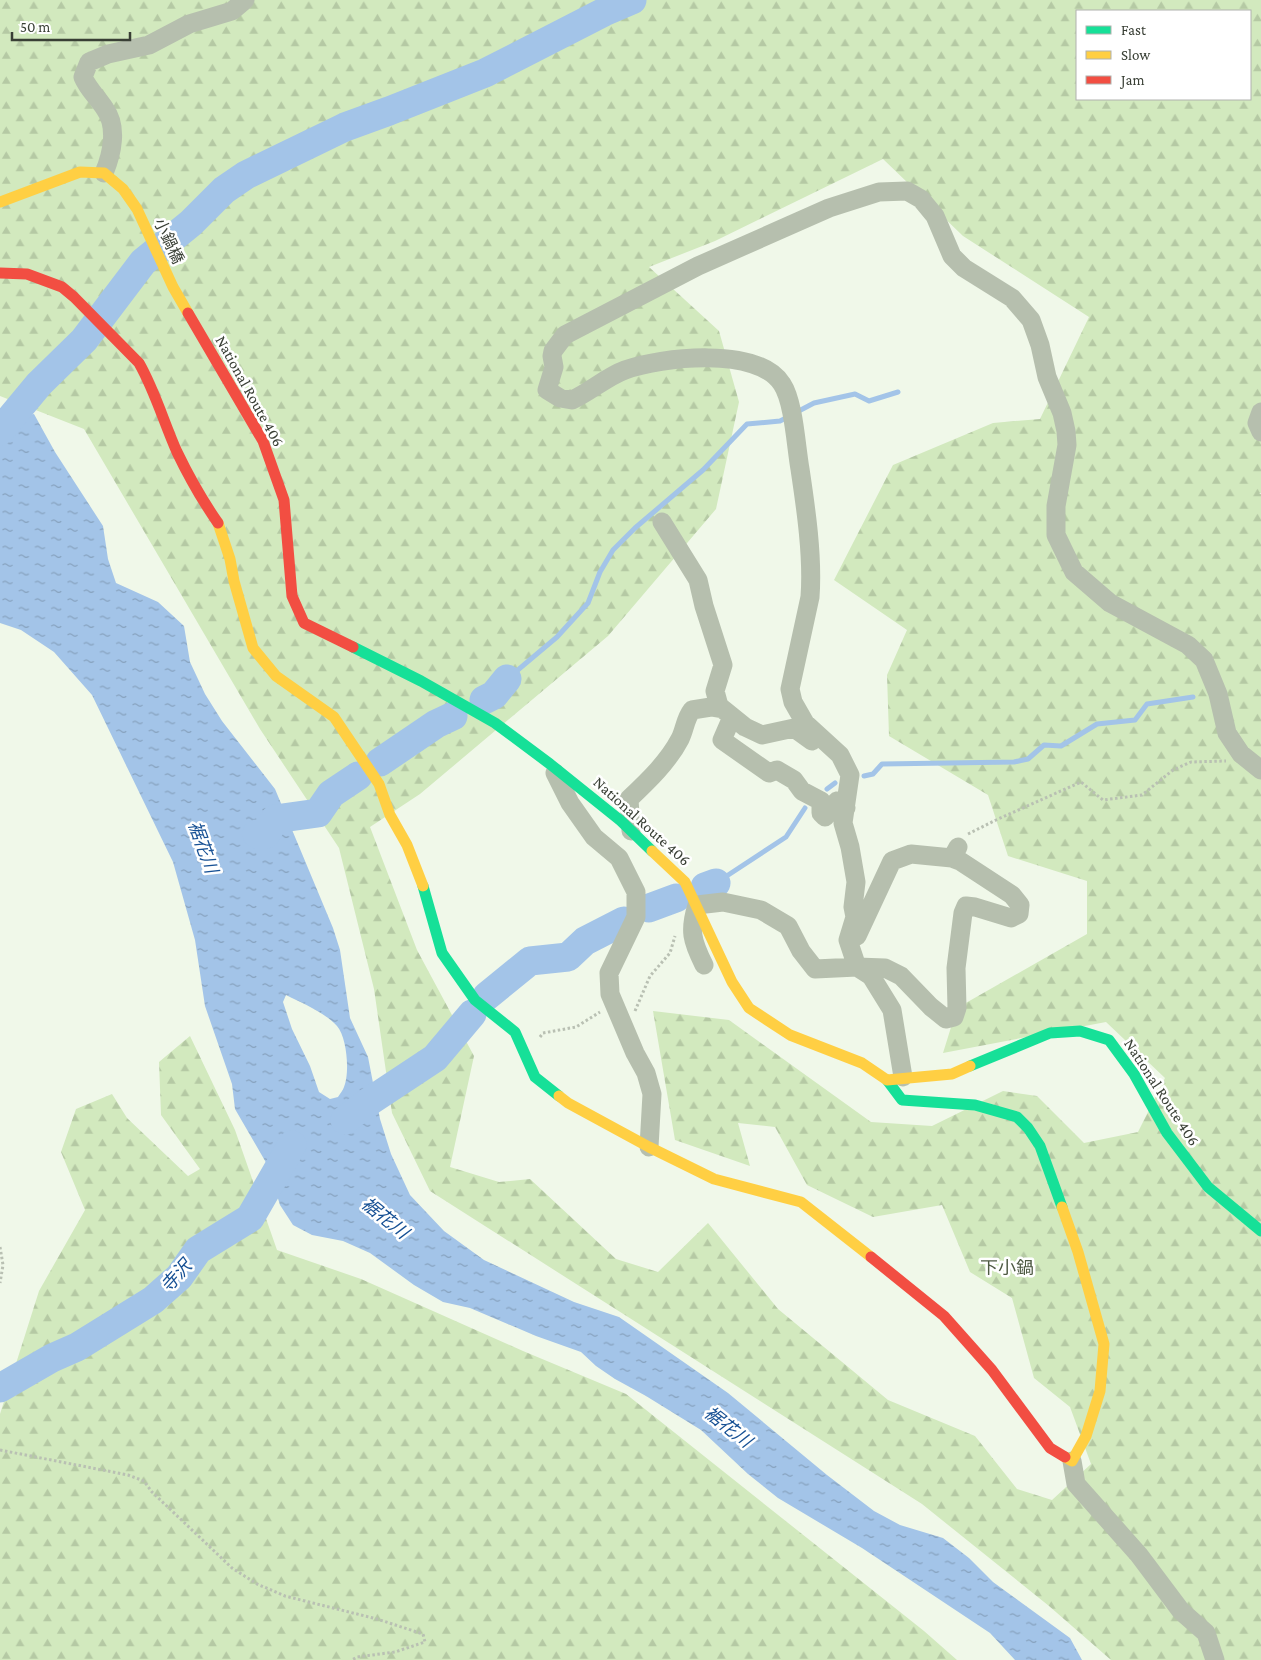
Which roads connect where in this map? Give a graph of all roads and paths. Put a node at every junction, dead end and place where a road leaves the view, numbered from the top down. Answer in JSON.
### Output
{"nodes":[{"id":1,"x":245,"y":0,"type":"edge"},
{"id":2,"x":104,"y":173,"type":"junction"},
{"id":3,"x":0,"y":202,"type":"edge"},
{"id":4,"x":0,"y":273,"type":"edge"},
{"id":5,"x":172,"y":287,"type":"joint"},
{"id":6,"x":1261,"y":412,"type":"edge"},
{"id":7,"x":1261,"y":432,"type":"edge"},
{"id":8,"x":662,"y":522,"type":"dead end"},
{"id":9,"x":728,"y":713,"type":"junction"},
{"id":10,"x":828,"y":744,"type":"junction"},
{"id":11,"x":1228,"y":761,"type":"dead end"},
{"id":12,"x":550,"y":764,"type":"junction"},
{"id":13,"x":1261,"y":770,"type":"edge"},
{"id":14,"x":846,"y":808,"type":"junction"},
{"id":15,"x":631,"y":831,"type":"junction"},
{"id":16,"x":955,"y":853,"type":"junction"},
{"id":17,"x":697,"y":905,"type":"junction"},
{"id":18,"x":851,"y":948,"type":"junction"},
{"id":19,"x":704,"y":965,"type":"dead end"},
{"id":20,"x":857,"y":967,"type":"junction"},
{"id":21,"x":895,"y":1078,"type":"junction"},
{"id":22,"x":649,"y":1147,"type":"junction"},
{"id":23,"x":1261,"y":1231,"type":"edge"},
{"id":24,"x":0,"y":1247,"type":"edge"},
{"id":25,"x":0,"y":1283,"type":"edge"},
{"id":26,"x":0,"y":1450,"type":"edge"},
{"id":27,"x":1072,"y":1461,"type":"junction"},
{"id":28,"x":352,"y":1660,"type":"edge"},
{"id":29,"x":1215,"y":1660,"type":"edge"}],
"edges":[{"from":1,"to":2,"type":"street"},
{"from":2,"to":3,"type":"main road"},
{"from":2,"to":5,"type":"main road","name":"小鍋橋"},
{"from":4,"to":22,"type":"main road"},
{"from":5,"to":12,"type":"main road","name":"National Route 406"},
{"from":6,"to":7,"type":"street"},
{"from":8,"to":9,"type":"street"},
{"from":9,"to":10,"type":"street"},
{"from":9,"to":14,"type":"street"},
{"from":9,"to":15,"type":"street"},
{"from":10,"to":13,"type":"street"},
{"from":10,"to":14,"type":"street"},
{"from":11,"to":16,"type":"path"},
{"from":12,"to":15,"type":"main road","name":"National Route 406"},
{"from":12,"to":22,"type":"street"},
{"from":14,"to":18,"type":"street"},
{"from":15,"to":17,"type":"main road","name":"National Route 406"},
{"from":16,"to":18,"type":"street"},
{"from":16,"to":20,"type":"street"},
{"from":17,"to":19,"type":"street"},
{"from":17,"to":20,"type":"street"},
{"from":17,"to":21,"type":"main road","name":"National Route 406"},
{"from":18,"to":20,"type":"street"},
{"from":20,"to":21,"type":"street"},
{"from":21,"to":23,"type":"main road","name":"National Route 406"},
{"from":21,"to":27,"type":"main road"},
{"from":22,"to":27,"type":"main road"},
{"from":24,"to":25,"type":"path"},
{"from":26,"to":28,"type":"path"},
{"from":27,"to":29,"type":"street"}]}
